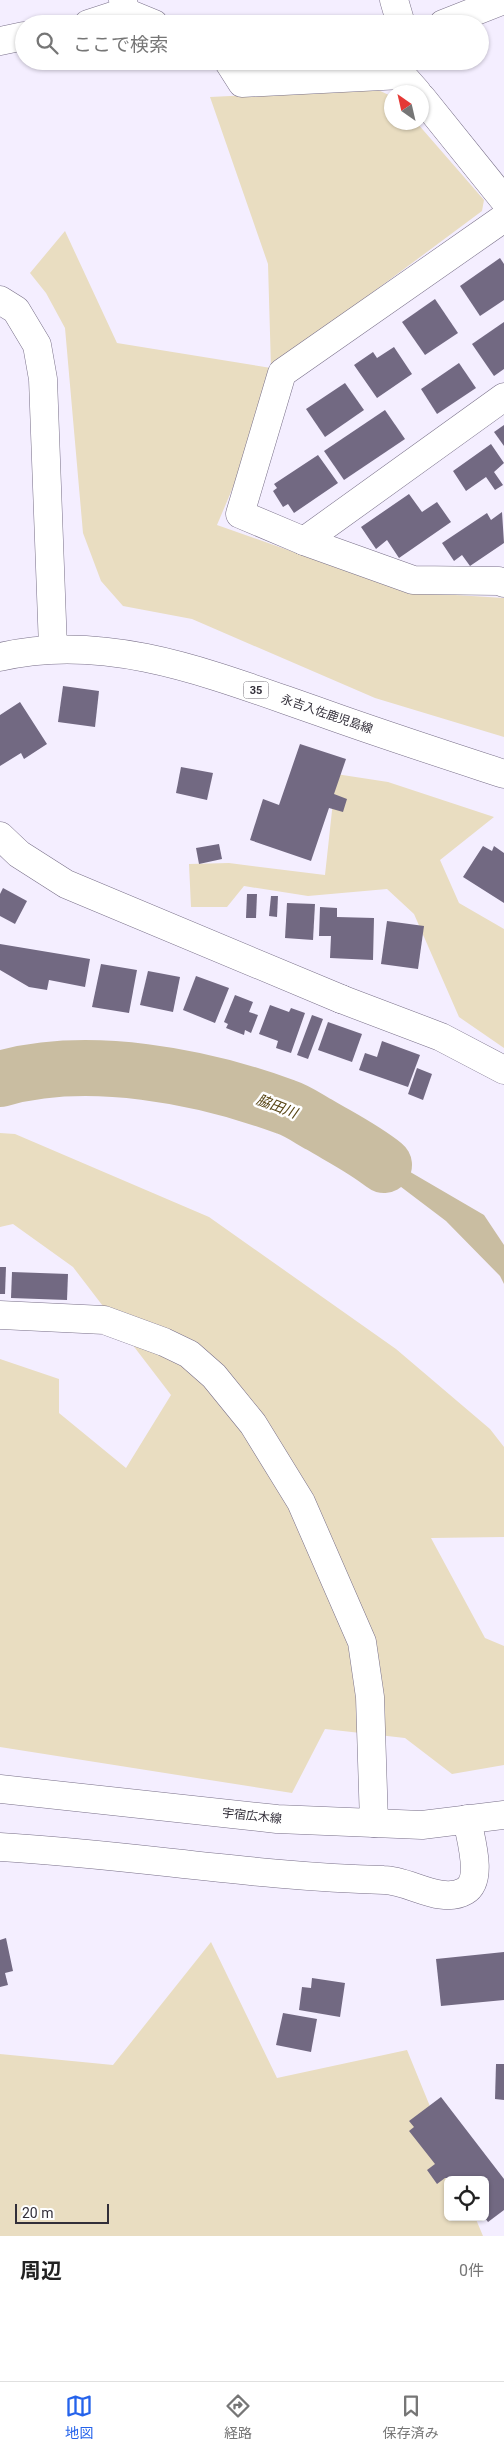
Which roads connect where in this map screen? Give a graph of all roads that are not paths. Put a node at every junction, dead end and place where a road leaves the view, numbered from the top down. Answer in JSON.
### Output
{"nodes":[{"id":1,"x":394,"y":0,"type":"edge"},
{"id":2,"x":504,"y":0,"type":"edge"},
{"id":3,"x":124,"y":6,"type":"edge"},
{"id":4,"x":106,"y":15,"type":"edge"},
{"id":5,"x":139,"y":15,"type":"edge"},
{"id":6,"x":398,"y":15,"type":"edge"},
{"id":7,"x":466,"y":15,"type":"edge"},
{"id":8,"x":15,"y":38,"type":"edge"},
{"id":9,"x":0,"y":41,"type":"edge"},
{"id":10,"x":234,"y":70,"type":"edge"},
{"id":11,"x":411,"y":85,"type":"edge"},
{"id":12,"x":429,"y":107,"type":"edge"},
{"id":13,"x":504,"y":200,"type":"edge"},
{"id":14,"x":504,"y":218,"type":"edge"},
{"id":15,"x":0,"y":300,"type":"edge"},
{"id":16,"x":504,"y":398,"type":"edge"},
{"id":17,"x":304,"y":541,"type":"junction"},
{"id":18,"x":502,"y":580,"type":"edge"},
{"id":19,"x":53,"y":648,"type":"junction"},
{"id":20,"x":0,"y":657,"type":"edge"},
{"id":21,"x":504,"y":774,"type":"edge"},
{"id":22,"x":0,"y":836,"type":"edge"},
{"id":23,"x":504,"y":1070,"type":"edge"},
{"id":24,"x":0,"y":1315,"type":"edge"},
{"id":25,"x":0,"y":1789,"type":"edge"},
{"id":26,"x":504,"y":1815,"type":"edge"},
{"id":27,"x":467,"y":1820,"type":"junction"},
{"id":28,"x":374,"y":1823,"type":"junction"},
{"id":29,"x":0,"y":1847,"type":"edge"}],
"edges":[{"from":1,"to":6,"type":"street"},
{"from":2,"to":7,"type":"street"},
{"from":3,"to":4,"type":"street"},
{"from":3,"to":5,"type":"street"},
{"from":8,"to":9,"type":"street"},
{"from":10,"to":11,"type":"street"},
{"from":12,"to":13,"type":"street"},
{"from":14,"to":17,"type":"street"},
{"from":15,"to":19,"type":"street"},
{"from":16,"to":17,"type":"street"},
{"from":17,"to":18,"type":"street"},
{"from":19,"to":20,"type":"street","name":"永吉入佐鹿児島線","number":"35"},
{"from":19,"to":21,"type":"street","name":"永吉入佐鹿児島線","number":"35"},
{"from":22,"to":23,"type":"street"},
{"from":24,"to":28,"type":"street"},
{"from":25,"to":28,"type":"street","name":"宇宿広木線"},
{"from":26,"to":27,"type":"street","name":"宇宿広木線"},
{"from":27,"to":28,"type":"street","name":"宇宿広木線"},
{"from":27,"to":29,"type":"street"}]}
